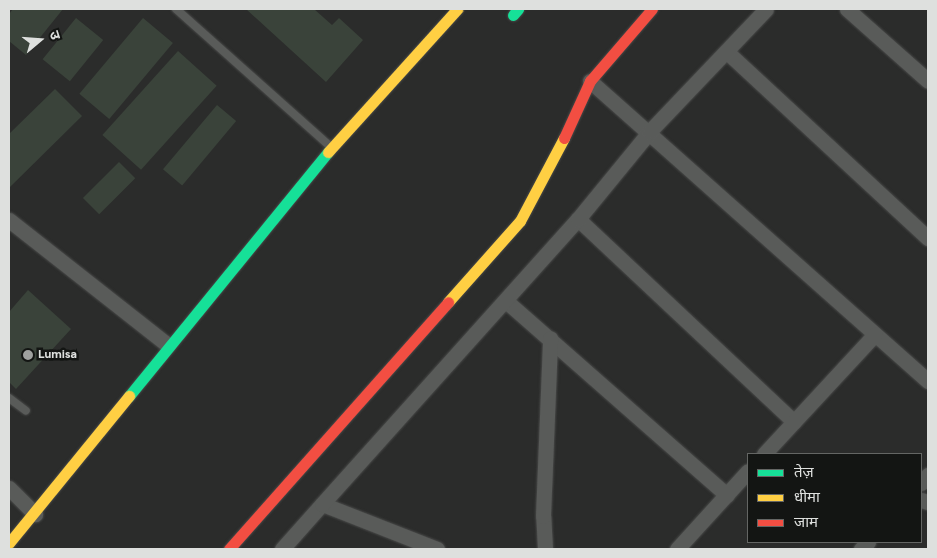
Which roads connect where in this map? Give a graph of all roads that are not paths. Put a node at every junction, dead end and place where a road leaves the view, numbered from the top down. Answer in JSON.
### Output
{"nodes":[{"id":1,"x":176,"y":9,"type":"edge"},
{"id":2,"x":457,"y":9,"type":"edge"},
{"id":3,"x":652,"y":9,"type":"edge"},
{"id":4,"x":766,"y":9,"type":"edge"},
{"id":5,"x":847,"y":9,"type":"edge"},
{"id":6,"x":727,"y":52,"type":"junction"},
{"id":7,"x":590,"y":81,"type":"junction"},
{"id":8,"x":928,"y":81,"type":"edge"},
{"id":9,"x":650,"y":131,"type":"junction"},
{"id":10,"x":332,"y":148,"type":"junction"},
{"id":11,"x":9,"y":220,"type":"edge"},
{"id":12,"x":578,"y":220,"type":"junction"},
{"id":13,"x":928,"y":238,"type":"edge"},
{"id":14,"x":506,"y":300,"type":"junction"},
{"id":15,"x":875,"y":334,"type":"junction"},
{"id":16,"x":550,"y":338,"type":"junction"},
{"id":17,"x":168,"y":344,"type":"junction"},
{"id":18,"x":928,"y":381,"type":"edge"},
{"id":19,"x":9,"y":398,"type":"edge"},
{"id":20,"x":26,"y":411,"type":"dead end"},
{"id":21,"x":794,"y":422,"type":"junction"},
{"id":22,"x":765,"y":453,"type":"edge"},
{"id":23,"x":747,"y":472,"type":"edge"},
{"id":24,"x":9,"y":488,"type":"edge"},
{"id":25,"x":727,"y":494,"type":"junction"},
{"id":26,"x":322,"y":504,"type":"junction"},
{"id":27,"x":35,"y":514,"type":"junction"},
{"id":28,"x":11,"y":535,"type":"edge"},
{"id":29,"x":229,"y":549,"type":"edge"},
{"id":30,"x":282,"y":549,"type":"edge"},
{"id":31,"x":437,"y":549,"type":"edge"},
{"id":32,"x":545,"y":549,"type":"edge"},
{"id":33,"x":677,"y":549,"type":"edge"}],
"edges":[{"from":1,"to":10,"type":"lane"},
{"from":2,"to":10,"type":"main road"},
{"from":3,"to":7,"type":"main road"},
{"from":4,"to":6,"type":"street"},
{"from":5,"to":8,"type":"street"},
{"from":6,"to":9,"type":"street"},
{"from":6,"to":13,"type":"street"},
{"from":7,"to":9,"type":"street"},
{"from":7,"to":29,"type":"main road"},
{"from":9,"to":12,"type":"street"},
{"from":9,"to":15,"type":"street"},
{"from":10,"to":17,"type":"main road"},
{"from":11,"to":17,"type":"street"},
{"from":12,"to":14,"type":"street"},
{"from":12,"to":21,"type":"street"},
{"from":14,"to":16,"type":"street"},
{"from":14,"to":26,"type":"street"},
{"from":15,"to":18,"type":"street"},
{"from":15,"to":21,"type":"street"},
{"from":16,"to":25,"type":"street"},
{"from":16,"to":32,"type":"street"},
{"from":17,"to":27,"type":"main road"},
{"from":19,"to":20,"type":"lane"},
{"from":21,"to":22,"type":"street"},
{"from":23,"to":25,"type":"street"},
{"from":24,"to":27,"type":"street"},
{"from":25,"to":33,"type":"street"},
{"from":26,"to":30,"type":"street"},
{"from":26,"to":31,"type":"street"},
{"from":27,"to":28,"type":"main road"}]}
